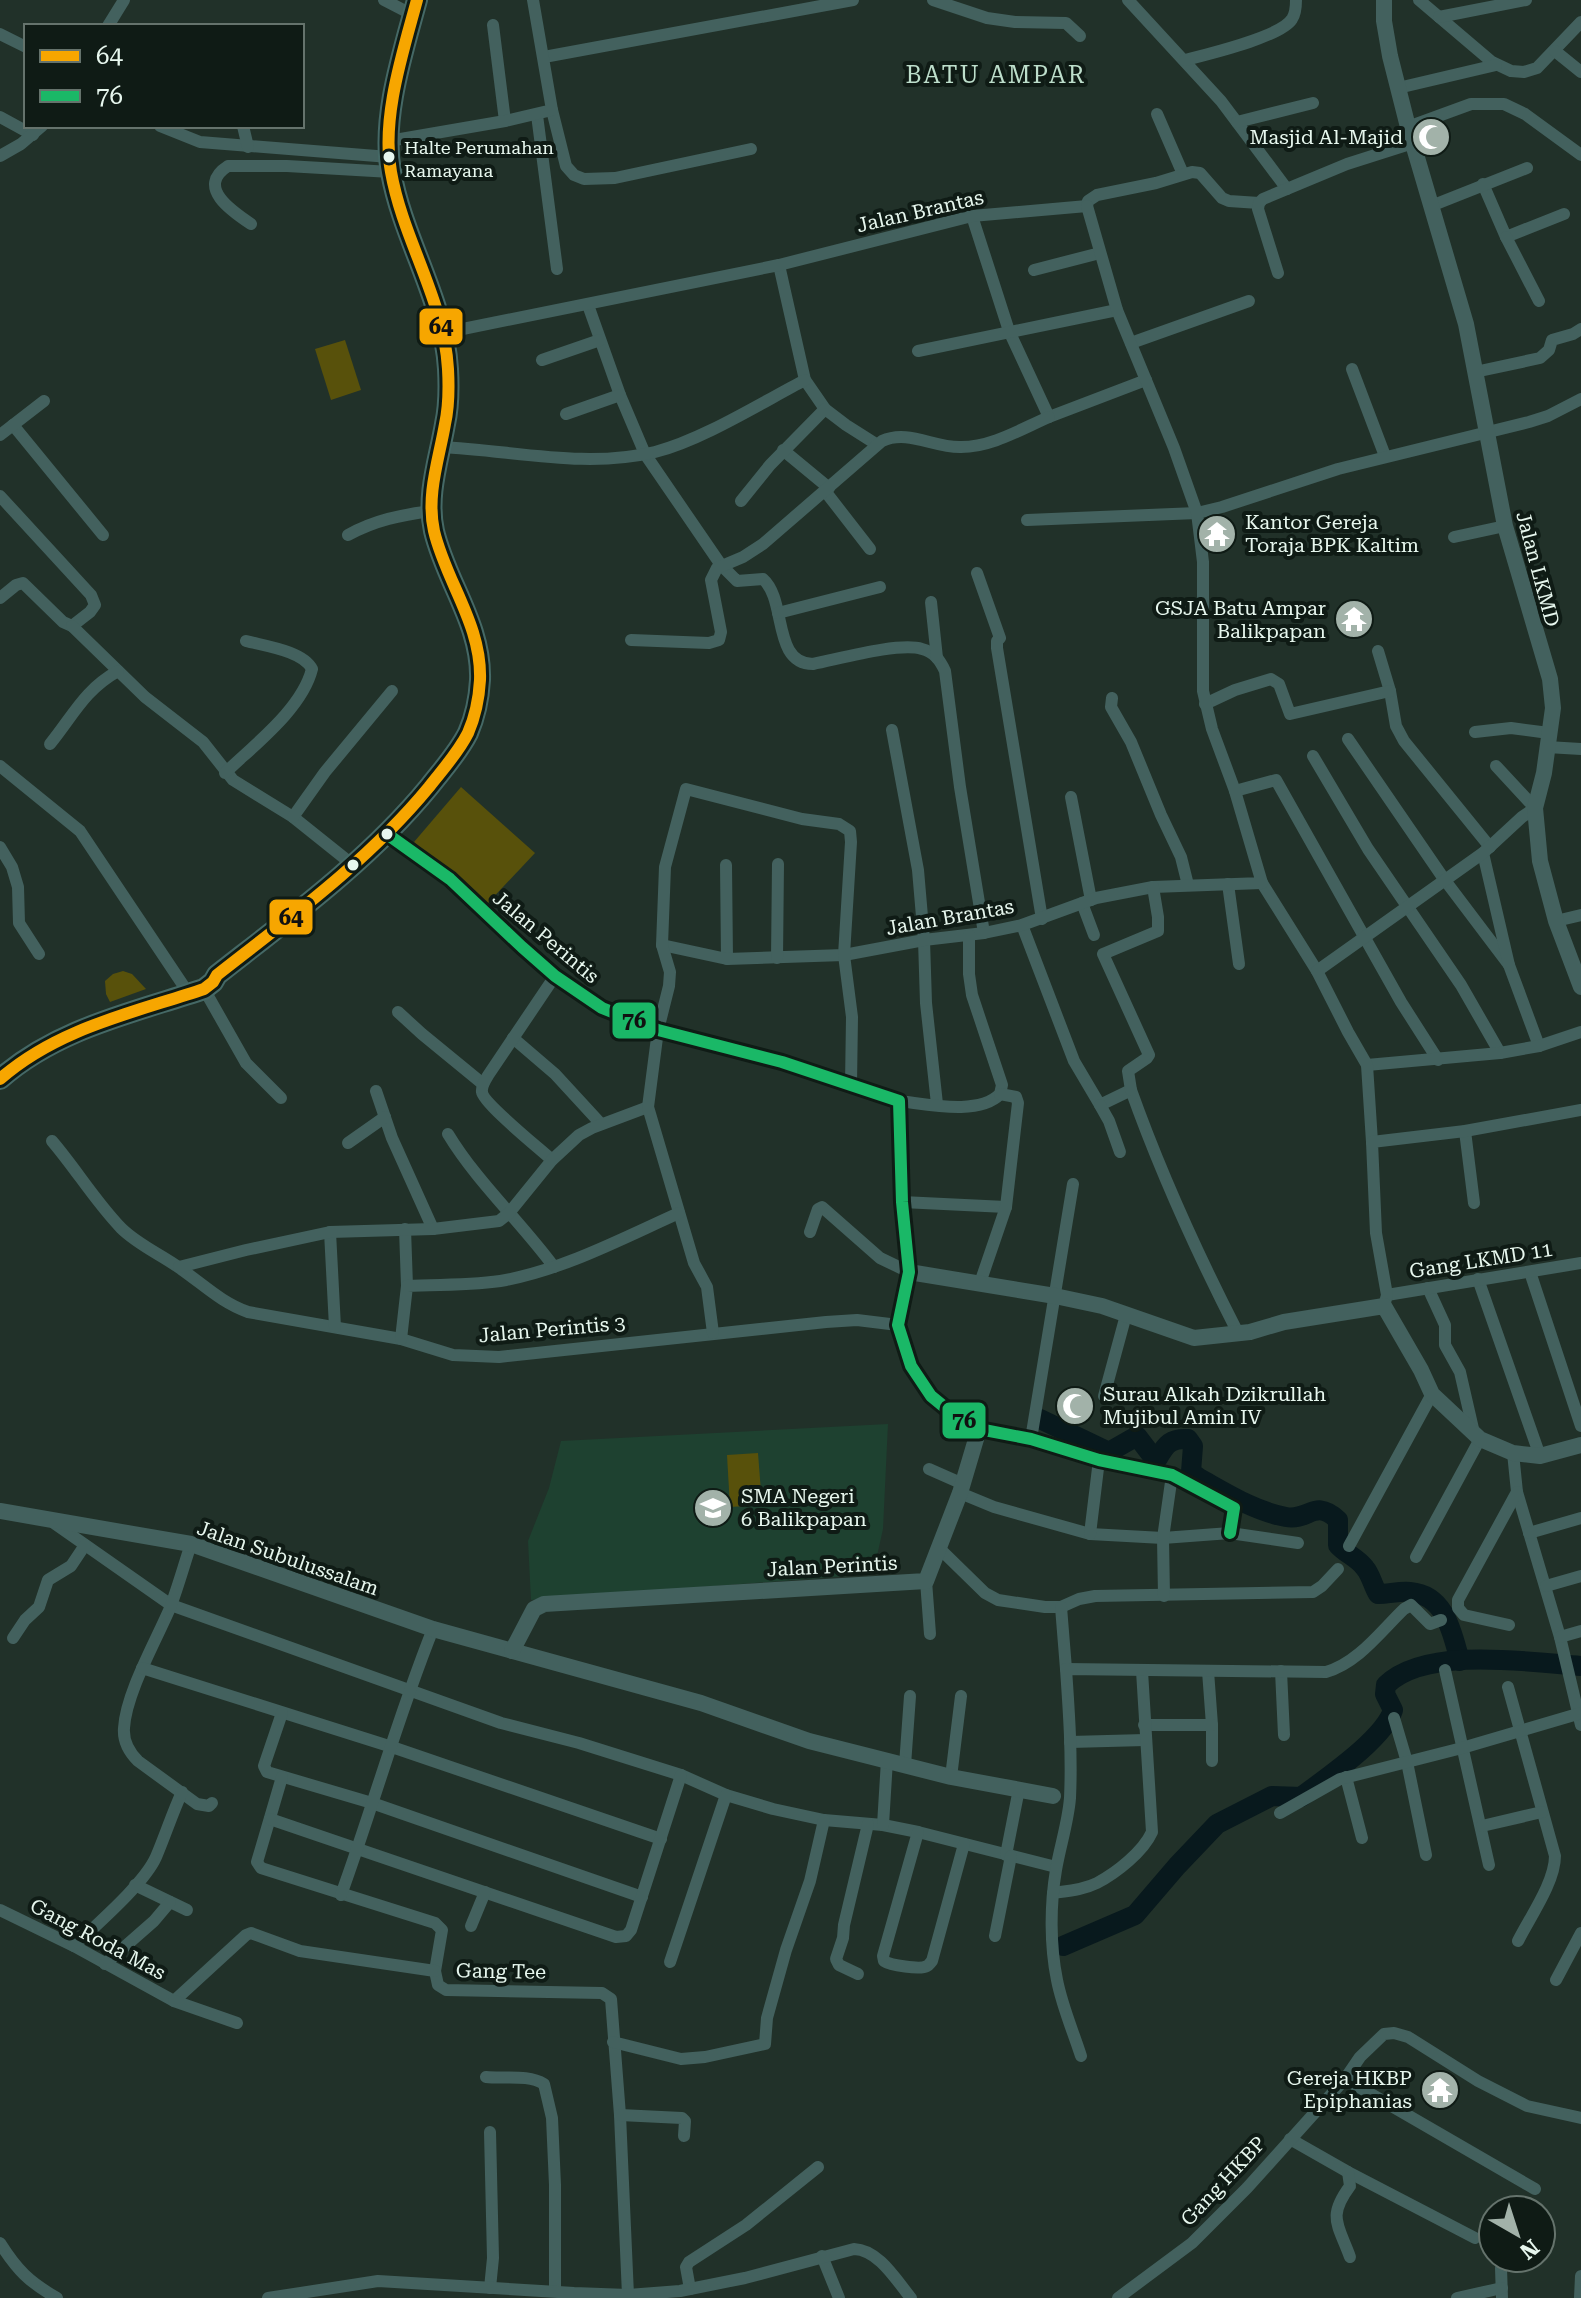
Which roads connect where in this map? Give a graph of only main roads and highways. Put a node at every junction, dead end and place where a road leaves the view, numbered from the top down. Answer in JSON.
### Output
{"nodes":[{"id":1,"x":415,"y":7,"type":"edge"},
{"id":2,"x":108,"y":1014,"type":"junction"},
{"id":3,"x":0,"y":1067,"type":"edge"},
{"id":4,"x":0,"y":1079,"type":"edge"}],
"edges":[{"from":1,"to":2,"type":"highway"},
{"from":2,"to":3,"type":"highway"},
{"from":2,"to":4,"type":"highway"}]}
